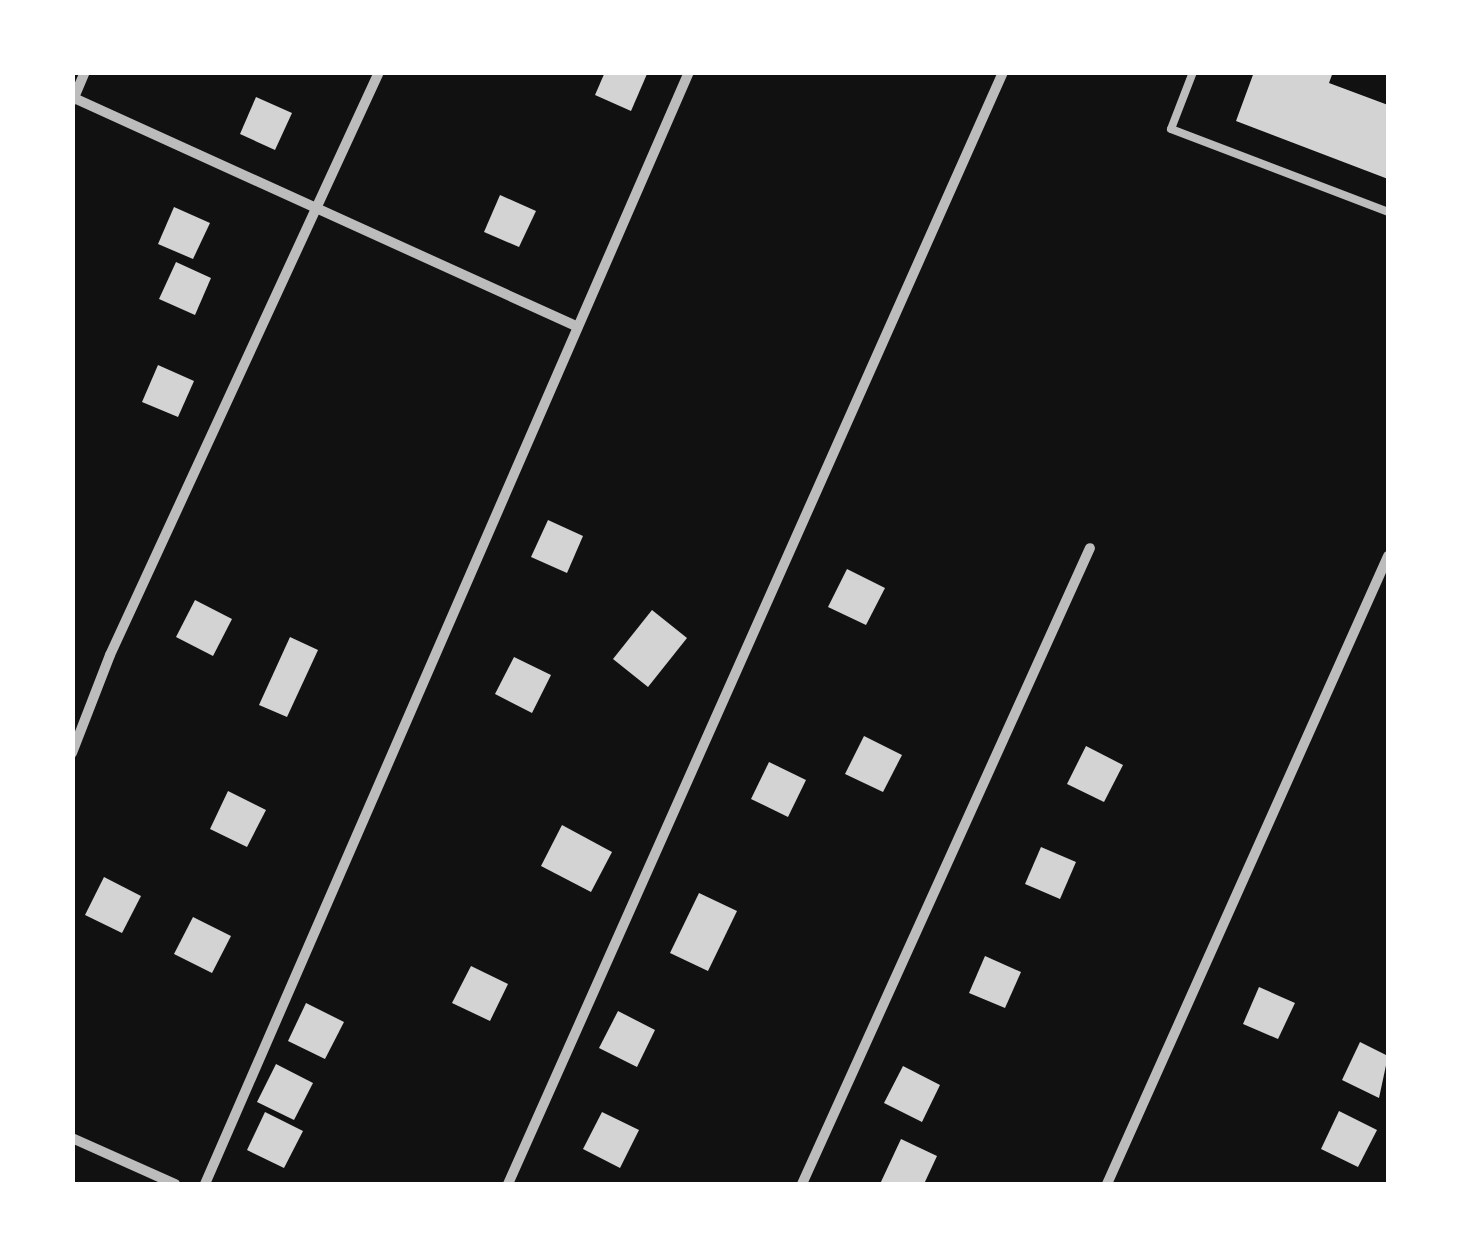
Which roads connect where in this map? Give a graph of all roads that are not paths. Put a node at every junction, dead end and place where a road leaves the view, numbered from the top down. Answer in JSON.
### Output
{"nodes":[{"id":1,"x":85,"y":72,"type":"edge"},
{"id":2,"x":379,"y":72,"type":"edge"},
{"id":3,"x":689,"y":72,"type":"edge"},
{"id":4,"x":1003,"y":72,"type":"edge"},
{"id":5,"x":1193,"y":72,"type":"edge"},
{"id":6,"x":73,"y":100,"type":"edge"},
{"id":7,"x":320,"y":210,"type":"junction"},
{"id":8,"x":1388,"y":212,"type":"edge"},
{"id":9,"x":576,"y":326,"type":"junction"},
{"id":10,"x":1090,"y":548,"type":"dead end"},
{"id":11,"x":1388,"y":556,"type":"edge"},
{"id":12,"x":72,"y":754,"type":"edge"},
{"id":13,"x":72,"y":1138,"type":"edge"},
{"id":14,"x":175,"y":1184,"type":"edge"},
{"id":15,"x":205,"y":1184,"type":"edge"},
{"id":16,"x":508,"y":1184,"type":"edge"},
{"id":17,"x":802,"y":1184,"type":"edge"},
{"id":18,"x":1107,"y":1184,"type":"edge"}],
"edges":[{"from":1,"to":6,"type":"street"},
{"from":2,"to":7,"type":"street"},
{"from":3,"to":9,"type":"street"},
{"from":4,"to":16,"type":"street"},
{"from":5,"to":8,"type":"lane"},
{"from":6,"to":7,"type":"street"},
{"from":7,"to":9,"type":"street"},
{"from":7,"to":12,"type":"street"},
{"from":9,"to":15,"type":"street"},
{"from":10,"to":17,"type":"street"},
{"from":11,"to":18,"type":"street"},
{"from":13,"to":14,"type":"street"}]}
